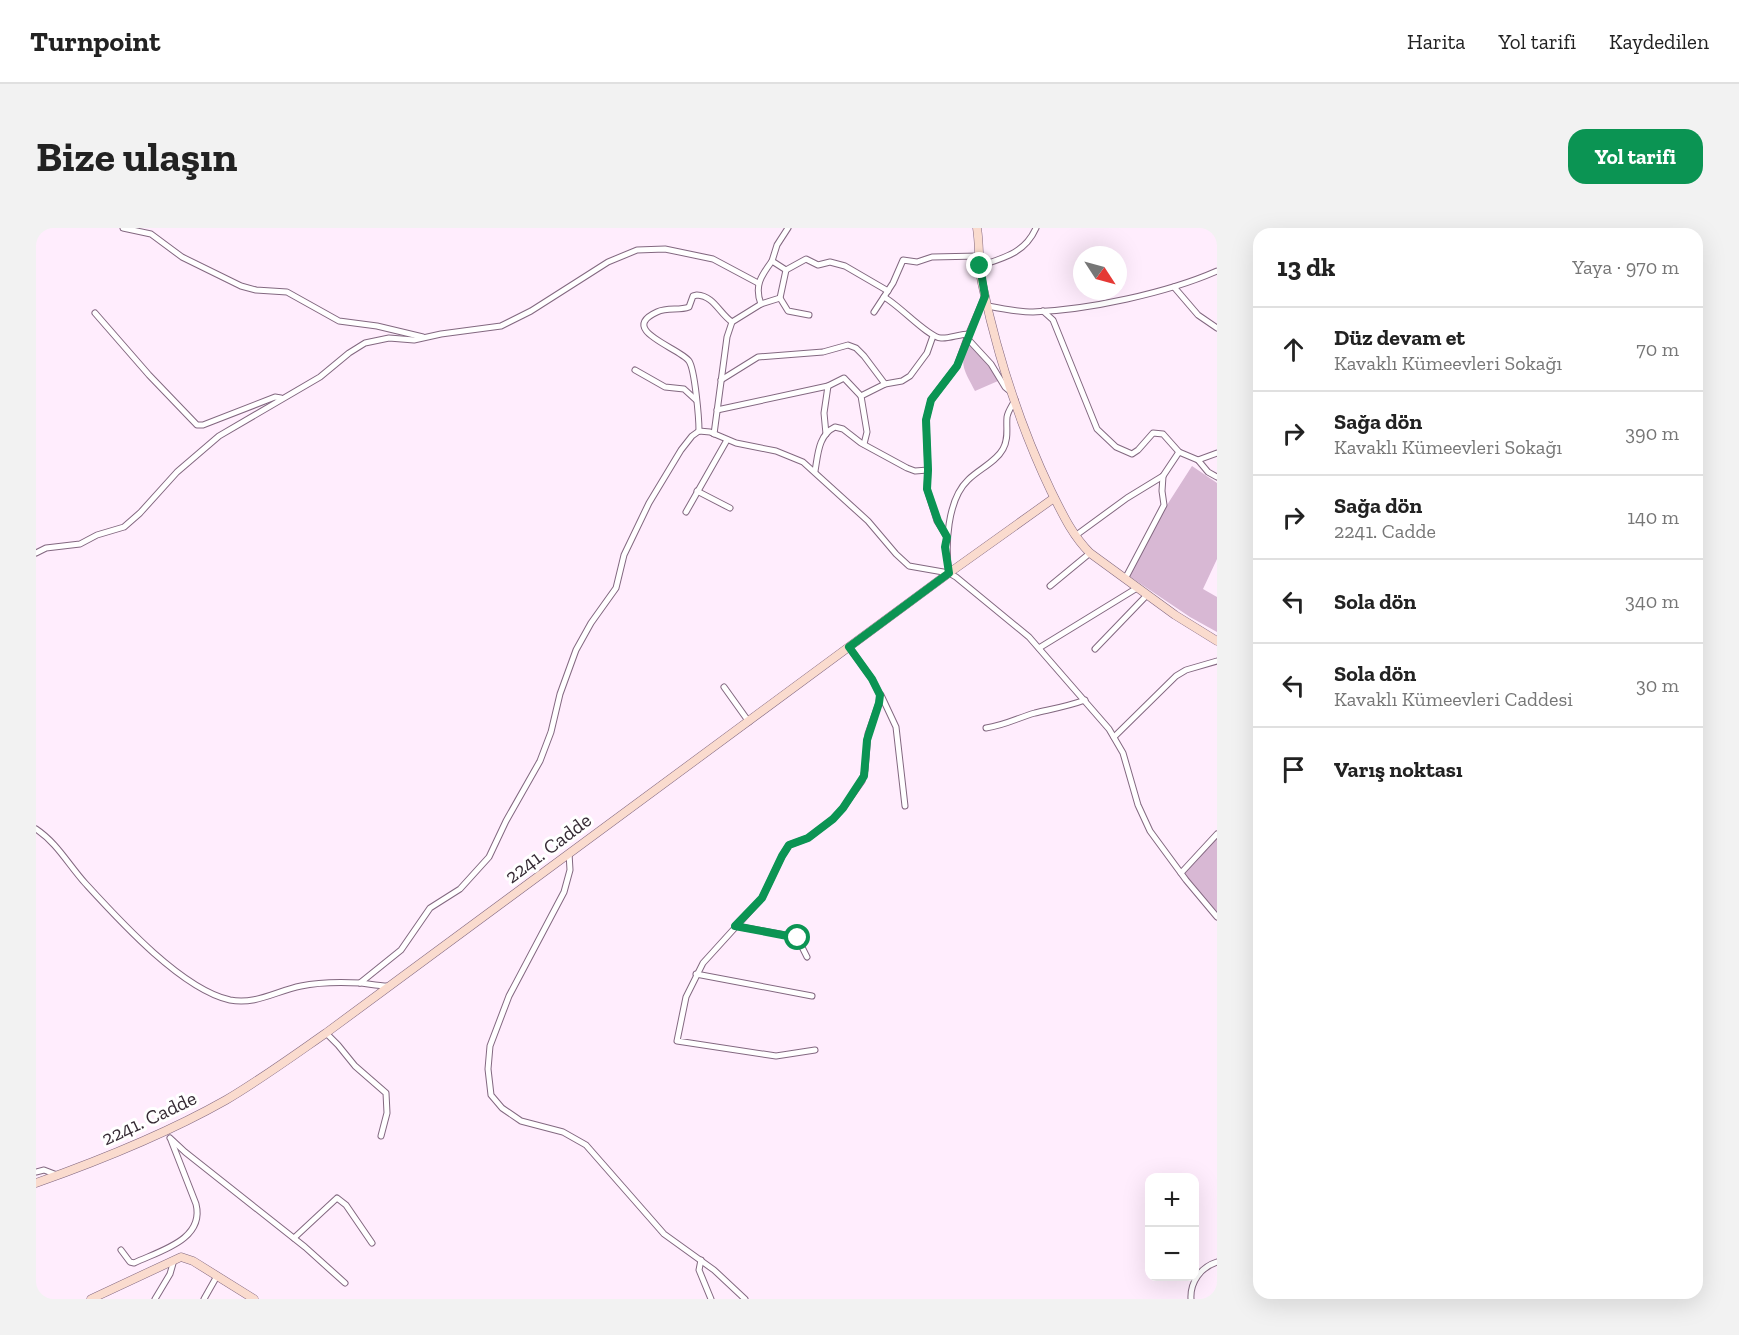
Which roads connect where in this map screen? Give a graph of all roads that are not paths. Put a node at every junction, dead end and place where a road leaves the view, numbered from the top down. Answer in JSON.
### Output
{"nodes":[{"id":1,"x":123,"y":228,"type":"edge"},
{"id":2,"x":788,"y":228,"type":"edge"},
{"id":3,"x":976,"y":228,"type":"edge"},
{"id":4,"x":1036,"y":228,"type":"edge"},
{"id":5,"x":979,"y":256,"type":"junction"},
{"id":6,"x":772,"y":261,"type":"junction"},
{"id":7,"x":980,"y":266,"type":"junction"},
{"id":8,"x":786,"y":270,"type":"junction"},
{"id":9,"x":1217,"y":271,"type":"edge"},
{"id":10,"x":758,"y":283,"type":"junction"},
{"id":11,"x":1174,"y":287,"type":"junction"},
{"id":12,"x":888,"y":291,"type":"junction"},
{"id":13,"x":985,"y":296,"type":"junction"},
{"id":14,"x":884,"y":297,"type":"junction"},
{"id":15,"x":780,"y":298,"type":"junction"},
{"id":16,"x":761,"y":304,"type":"junction"},
{"id":17,"x":987,"y":306,"type":"junction"},
{"id":18,"x":1043,"y":311,"type":"junction"},
{"id":19,"x":874,"y":312,"type":"dead end"},
{"id":20,"x":95,"y":313,"type":"dead end"},
{"id":21,"x":809,"y":315,"type":"dead end"},
{"id":22,"x":732,"y":322,"type":"junction"},
{"id":23,"x":1217,"y":328,"type":"edge"},
{"id":24,"x":933,"y":336,"type":"junction"},
{"id":25,"x":968,"y":336,"type":"junction"},
{"id":26,"x":424,"y":338,"type":"junction"},
{"id":27,"x":635,"y":370,"type":"dead end"},
{"id":28,"x":721,"y":380,"type":"junction"},
{"id":29,"x":885,"y":384,"type":"junction"},
{"id":30,"x":828,"y":386,"type":"junction"},
{"id":31,"x":861,"y":396,"type":"junction"},
{"id":32,"x":1014,"y":396,"type":"junction"},
{"id":33,"x":281,"y":398,"type":"junction"},
{"id":34,"x":696,"y":400,"type":"junction"},
{"id":35,"x":717,"y":410,"type":"junction"},
{"id":36,"x":699,"y":430,"type":"junction"},
{"id":37,"x":714,"y":434,"type":"junction"},
{"id":38,"x":826,"y":434,"type":"junction"},
{"id":39,"x":727,"y":440,"type":"junction"},
{"id":40,"x":864,"y":444,"type":"junction"},
{"id":41,"x":1179,"y":452,"type":"junction"},
{"id":42,"x":1217,"y":453,"type":"edge"},
{"id":43,"x":1198,"y":460,"type":"junction"},
{"id":44,"x":928,"y":470,"type":"junction"},
{"id":45,"x":815,"y":471,"type":"junction"},
{"id":46,"x":1163,"y":476,"type":"junction"},
{"id":47,"x":1217,"y":477,"type":"edge"},
{"id":48,"x":697,"y":491,"type":"junction"},
{"id":49,"x":1054,"y":498,"type":"junction"},
{"id":50,"x":730,"y":508,"type":"dead end"},
{"id":51,"x":686,"y":512,"type":"dead end"},
{"id":52,"x":1075,"y":536,"type":"junction"},
{"id":53,"x":947,"y":537,"type":"junction"},
{"id":54,"x":36,"y":553,"type":"edge"},
{"id":55,"x":1090,"y":553,"type":"junction"},
{"id":56,"x":949,"y":573,"type":"junction"},
{"id":57,"x":1125,"y":579,"type":"junction"},
{"id":58,"x":1050,"y":586,"type":"dead end"},
{"id":59,"x":1137,"y":588,"type":"junction"},
{"id":60,"x":1147,"y":595,"type":"junction"},
{"id":61,"x":1217,"y":640,"type":"edge"},
{"id":62,"x":849,"y":647,"type":"junction"},
{"id":63,"x":1039,"y":648,"type":"junction"},
{"id":64,"x":1095,"y":650,"type":"dead end"},
{"id":65,"x":1217,"y":661,"type":"edge"},
{"id":66,"x":724,"y":687,"type":"dead end"},
{"id":67,"x":879,"y":692,"type":"junction"},
{"id":68,"x":1085,"y":700,"type":"junction"},
{"id":69,"x":749,"y":722,"type":"junction"},
{"id":70,"x":986,"y":728,"type":"dead end"},
{"id":71,"x":1114,"y":736,"type":"junction"},
{"id":72,"x":905,"y":806,"type":"dead end"},
{"id":73,"x":36,"y":829,"type":"edge"},
{"id":74,"x":1217,"y":834,"type":"edge"},
{"id":75,"x":569,"y":853,"type":"junction"},
{"id":76,"x":1180,"y":873,"type":"junction"},
{"id":77,"x":1217,"y":917,"type":"edge"},
{"id":78,"x":735,"y":926,"type":"junction"},
{"id":79,"x":807,"y":957,"type":"dead end"},
{"id":80,"x":696,"y":974,"type":"junction"},
{"id":81,"x":360,"y":983,"type":"junction"},
{"id":82,"x":388,"y":986,"type":"junction"},
{"id":83,"x":812,"y":996,"type":"dead end"},
{"id":84,"x":326,"y":1034,"type":"junction"},
{"id":85,"x":815,"y":1050,"type":"dead end"},
{"id":86,"x":168,"y":1134,"type":"junction"},
{"id":87,"x":381,"y":1136,"type":"dead end"},
{"id":88,"x":36,"y":1172,"type":"edge"},
{"id":89,"x":58,"y":1175,"type":"junction"},
{"id":90,"x":36,"y":1183,"type":"edge"},
{"id":91,"x":294,"y":1238,"type":"junction"},
{"id":92,"x":180,"y":1242,"type":"junction"},
{"id":93,"x":372,"y":1243,"type":"dead end"},
{"id":94,"x":121,"y":1250,"type":"dead end"},
{"id":95,"x":176,"y":1257,"type":"junction"},
{"id":96,"x":701,"y":1260,"type":"junction"},
{"id":97,"x":1217,"y":1262,"type":"edge"},
{"id":98,"x":217,"y":1276,"type":"junction"},
{"id":99,"x":345,"y":1283,"type":"dead end"},
{"id":100,"x":91,"y":1299,"type":"edge"},
{"id":101,"x":155,"y":1299,"type":"edge"},
{"id":102,"x":204,"y":1299,"type":"edge"},
{"id":103,"x":254,"y":1299,"type":"edge"},
{"id":104,"x":711,"y":1299,"type":"edge"},
{"id":105,"x":745,"y":1299,"type":"edge"},
{"id":106,"x":1191,"y":1299,"type":"edge"}],
"edges":[{"from":1,"to":26,"type":"street"},
{"from":2,"to":6,"type":"street"},
{"from":3,"to":5,"type":"street"},
{"from":4,"to":7,"type":"street"},
{"from":5,"to":7,"type":"street"},
{"from":5,"to":12,"type":"street"},
{"from":6,"to":8,"type":"street"},
{"from":6,"to":10,"type":"street"},
{"from":7,"to":13,"type":"street"},
{"from":8,"to":12,"type":"street"},
{"from":8,"to":15,"type":"street"},
{"from":9,"to":11,"type":"street"},
{"from":10,"to":16,"type":"street"},
{"from":10,"to":26,"type":"street"},
{"from":11,"to":18,"type":"street"},
{"from":11,"to":23,"type":"street"},
{"from":12,"to":14,"type":"street"},
{"from":13,"to":17,"type":"street"},
{"from":13,"to":25,"type":"street"},
{"from":14,"to":19,"type":"street"},
{"from":14,"to":24,"type":"street"},
{"from":15,"to":16,"type":"street"},
{"from":15,"to":21,"type":"street"},
{"from":16,"to":22,"type":"street"},
{"from":17,"to":18,"type":"street"},
{"from":17,"to":32,"type":"street"},
{"from":18,"to":41,"type":"street"},
{"from":20,"to":33,"type":"street"},
{"from":22,"to":28,"type":"street"},
{"from":22,"to":34,"type":"street"},
{"from":24,"to":25,"type":"street"},
{"from":24,"to":29,"type":"street"},
{"from":25,"to":32,"type":"street"},
{"from":25,"to":44,"type":"street"},
{"from":26,"to":33,"type":"street"},
{"from":27,"to":34,"type":"street"},
{"from":28,"to":29,"type":"street"},
{"from":28,"to":35,"type":"street"},
{"from":29,"to":31,"type":"street"},
{"from":30,"to":31,"type":"street"},
{"from":30,"to":35,"type":"street"},
{"from":30,"to":38,"type":"street"},
{"from":31,"to":40,"type":"street"},
{"from":32,"to":49,"type":"street"},
{"from":32,"to":53,"type":"street"},
{"from":33,"to":54,"type":"street"},
{"from":34,"to":36,"type":"street"},
{"from":35,"to":37,"type":"street"},
{"from":36,"to":37,"type":"street"},
{"from":36,"to":81,"type":"street"},
{"from":37,"to":39,"type":"street"},
{"from":38,"to":40,"type":"street"},
{"from":38,"to":45,"type":"street"},
{"from":39,"to":45,"type":"street"},
{"from":39,"to":48,"type":"street"},
{"from":40,"to":44,"type":"street"},
{"from":41,"to":43,"type":"street"},
{"from":41,"to":46,"type":"street"},
{"from":42,"to":43,"type":"street"},
{"from":43,"to":47,"type":"street"},
{"from":44,"to":53,"type":"street"},
{"from":45,"to":56,"type":"street"},
{"from":46,"to":52,"type":"street"},
{"from":46,"to":57,"type":"street"},
{"from":48,"to":50,"type":"street"},
{"from":48,"to":51,"type":"street"},
{"from":49,"to":52,"type":"street"},
{"from":49,"to":56,"type":"street","name":"2241. Cadde"},
{"from":52,"to":55,"type":"street"},
{"from":53,"to":56,"type":"street"},
{"from":55,"to":57,"type":"street"},
{"from":55,"to":58,"type":"street"},
{"from":56,"to":62,"type":"street","name":"2241. Cadde"},
{"from":56,"to":63,"type":"street"},
{"from":57,"to":59,"type":"street"},
{"from":59,"to":60,"type":"street"},
{"from":59,"to":63,"type":"street"},
{"from":60,"to":61,"type":"street"},
{"from":60,"to":64,"type":"street"},
{"from":62,"to":67,"type":"street"},
{"from":62,"to":69,"type":"street","name":"2241. Cadde"},
{"from":63,"to":68,"type":"street"},
{"from":65,"to":71,"type":"street"},
{"from":66,"to":69,"type":"street"},
{"from":67,"to":72,"type":"street"},
{"from":67,"to":78,"type":"street"},
{"from":68,"to":70,"type":"street"},
{"from":68,"to":71,"type":"street"},
{"from":69,"to":75,"type":"street","name":"2241. Cadde"},
{"from":71,"to":76,"type":"street"},
{"from":73,"to":81,"type":"street"},
{"from":74,"to":76,"type":"street"},
{"from":75,"to":82,"type":"street","name":"2241. Cadde"},
{"from":75,"to":96,"type":"street"},
{"from":76,"to":77,"type":"street"},
{"from":78,"to":79,"type":"street"},
{"from":78,"to":80,"type":"street"},
{"from":80,"to":83,"type":"street"},
{"from":80,"to":85,"type":"street"},
{"from":81,"to":82,"type":"street"},
{"from":82,"to":84,"type":"street","name":"2241. Cadde"},
{"from":84,"to":86,"type":"street","name":"2241. Cadde"},
{"from":84,"to":87,"type":"street"},
{"from":86,"to":89,"type":"street","name":"2241. Cadde"},
{"from":86,"to":91,"type":"street"},
{"from":86,"to":92,"type":"street"},
{"from":88,"to":89,"type":"street"},
{"from":89,"to":90,"type":"street","name":"2241. Cadde"},
{"from":91,"to":93,"type":"street"},
{"from":91,"to":99,"type":"street"},
{"from":92,"to":94,"type":"street"},
{"from":92,"to":95,"type":"street"},
{"from":95,"to":98,"type":"street"},
{"from":95,"to":100,"type":"street"},
{"from":95,"to":101,"type":"street"},
{"from":96,"to":104,"type":"street"},
{"from":96,"to":105,"type":"street"},
{"from":97,"to":106,"type":"street"},
{"from":98,"to":102,"type":"street"},
{"from":98,"to":103,"type":"street"}]}
